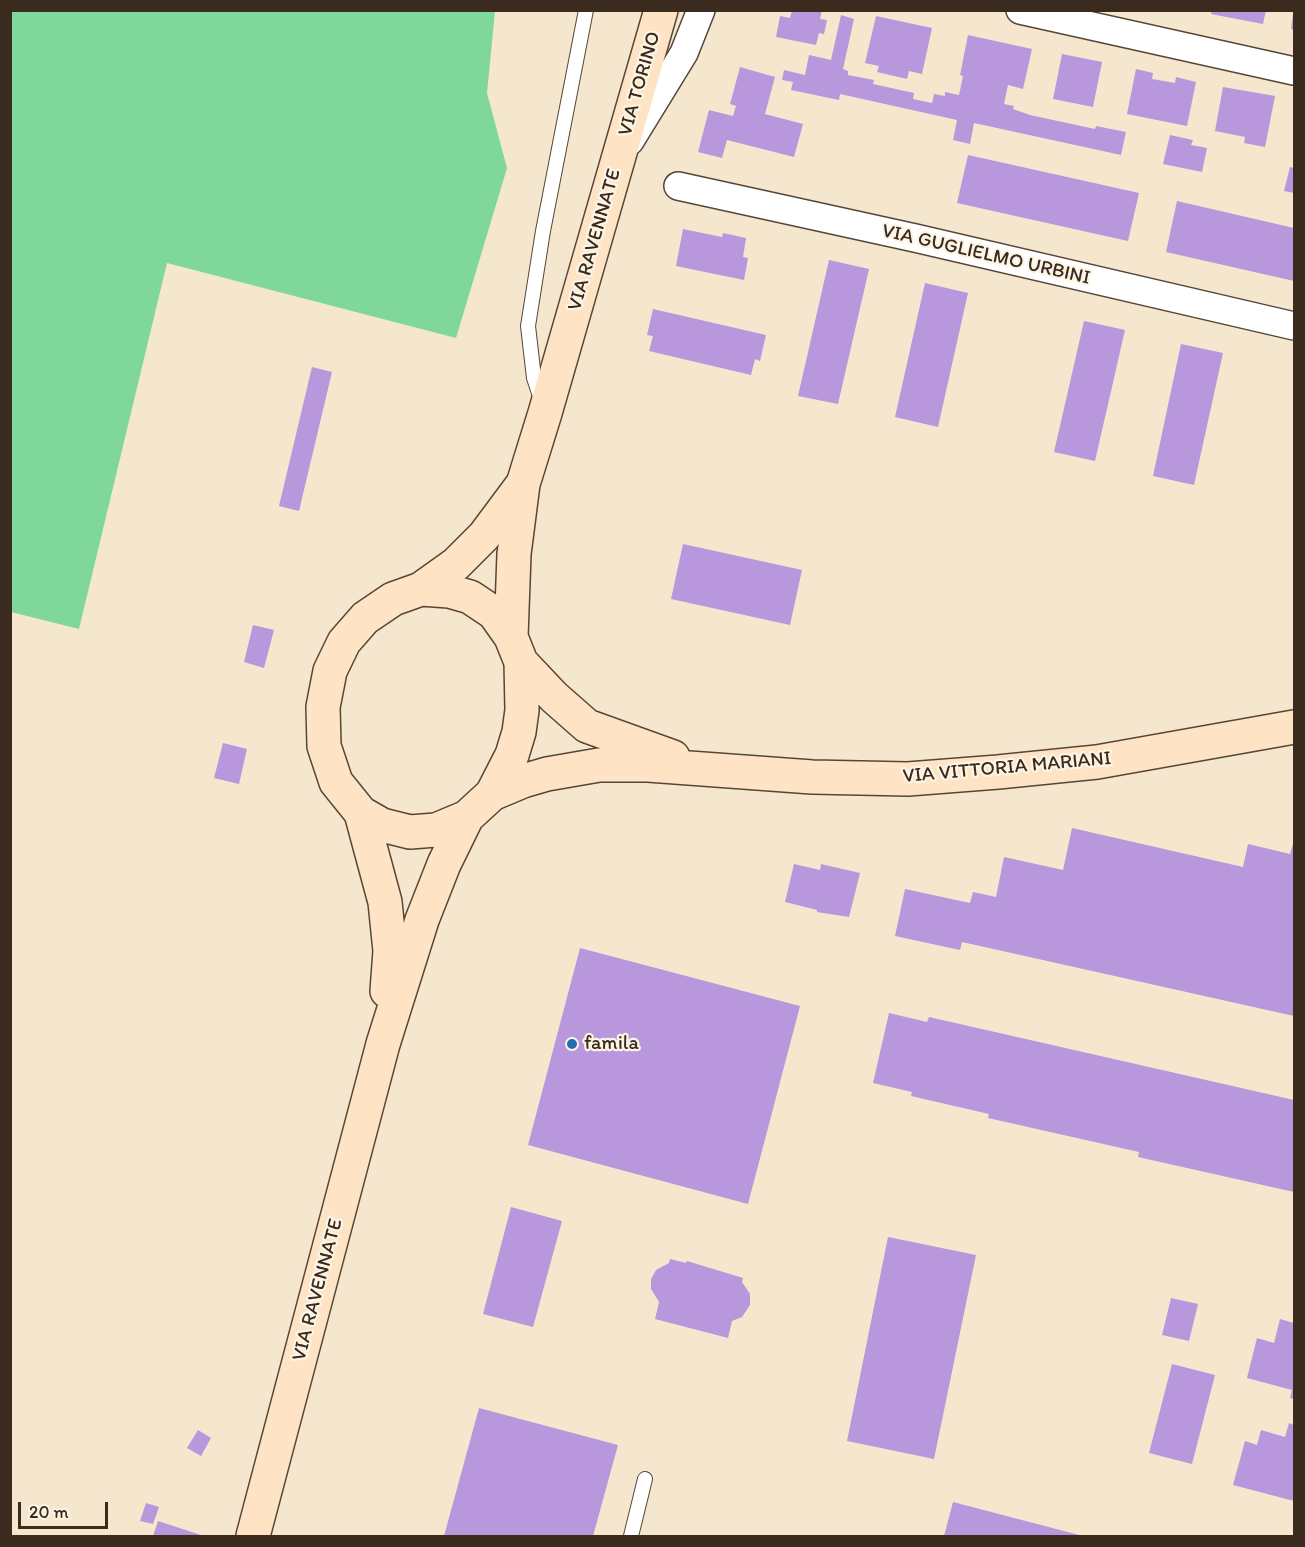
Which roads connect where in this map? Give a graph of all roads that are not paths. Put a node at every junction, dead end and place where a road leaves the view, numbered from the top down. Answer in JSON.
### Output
{"nodes":[{"id":1,"x":586,"y":10,"type":"edge"},
{"id":2,"x":661,"y":10,"type":"edge"},
{"id":3,"x":701,"y":10,"type":"edge"},
{"id":4,"x":1020,"y":10,"type":"edge"},
{"id":5,"x":1294,"y":71,"type":"edge"},
{"id":6,"x":619,"y":158,"type":"junction"},
{"id":7,"x":678,"y":186,"type":"dead end"},
{"id":8,"x":1294,"y":326,"type":"edge"},
{"id":9,"x":545,"y":413,"type":"junction"},
{"id":10,"x":523,"y":484,"type":"junction"},
{"id":11,"x":421,"y":589,"type":"junction"},
{"id":12,"x":516,"y":650,"type":"junction"},
{"id":13,"x":1294,"y":727,"type":"edge"},
{"id":14,"x":717,"y":771,"type":"junction"},
{"id":15,"x":492,"y":794,"type":"junction"},
{"id":16,"x":361,"y":813,"type":"junction"},
{"id":17,"x":467,"y":817,"type":"junction"},
{"id":18,"x":382,"y":1044,"type":"junction"},
{"id":19,"x":645,"y":1479,"type":"dead end"},
{"id":20,"x":253,"y":1536,"type":"edge"},
{"id":21,"x":631,"y":1536,"type":"edge"}],
"edges":[{"from":1,"to":9,"type":"lane"},
{"from":2,"to":6,"type":"main road","name":"VIA TORINO"},
{"from":3,"to":6,"type":"street","name":"VIA RAVENNATE"},
{"from":4,"to":5,"type":"street"},
{"from":6,"to":9,"type":"main road","name":"VIA RAVENNATE"},
{"from":7,"to":8,"type":"street","name":"VIA GUGLIELMO URBINI"},
{"from":9,"to":10,"type":"main road","name":"VIA RAVENNATE"},
{"from":10,"to":11,"type":"main road","name":"VIA RAVENNATE"},
{"from":10,"to":12,"type":"main road","name":"VIA RAVENNATE"},
{"from":11,"to":12,"type":"main road","name":"VIA VITTORIA MARIANI"},
{"from":11,"to":16,"type":"main road"},
{"from":12,"to":14,"type":"main road","name":"VIA VITTORIA MARIANI"},
{"from":12,"to":15,"type":"main road","name":"VIA RAVENNATE"},
{"from":13,"to":14,"type":"main road","name":"VIA VITTORIA MARIANI"},
{"from":14,"to":15,"type":"main road","name":"VIA VITTORIA MARIANI"},
{"from":15,"to":17,"type":"main road"},
{"from":16,"to":17,"type":"main road"},
{"from":16,"to":18,"type":"main road","name":"VIA RAVENNATE"},
{"from":17,"to":18,"type":"main road","name":"VIA RAVENNATE"},
{"from":18,"to":20,"type":"main road","name":"VIA RAVENNATE"},
{"from":19,"to":21,"type":"lane"}]}
